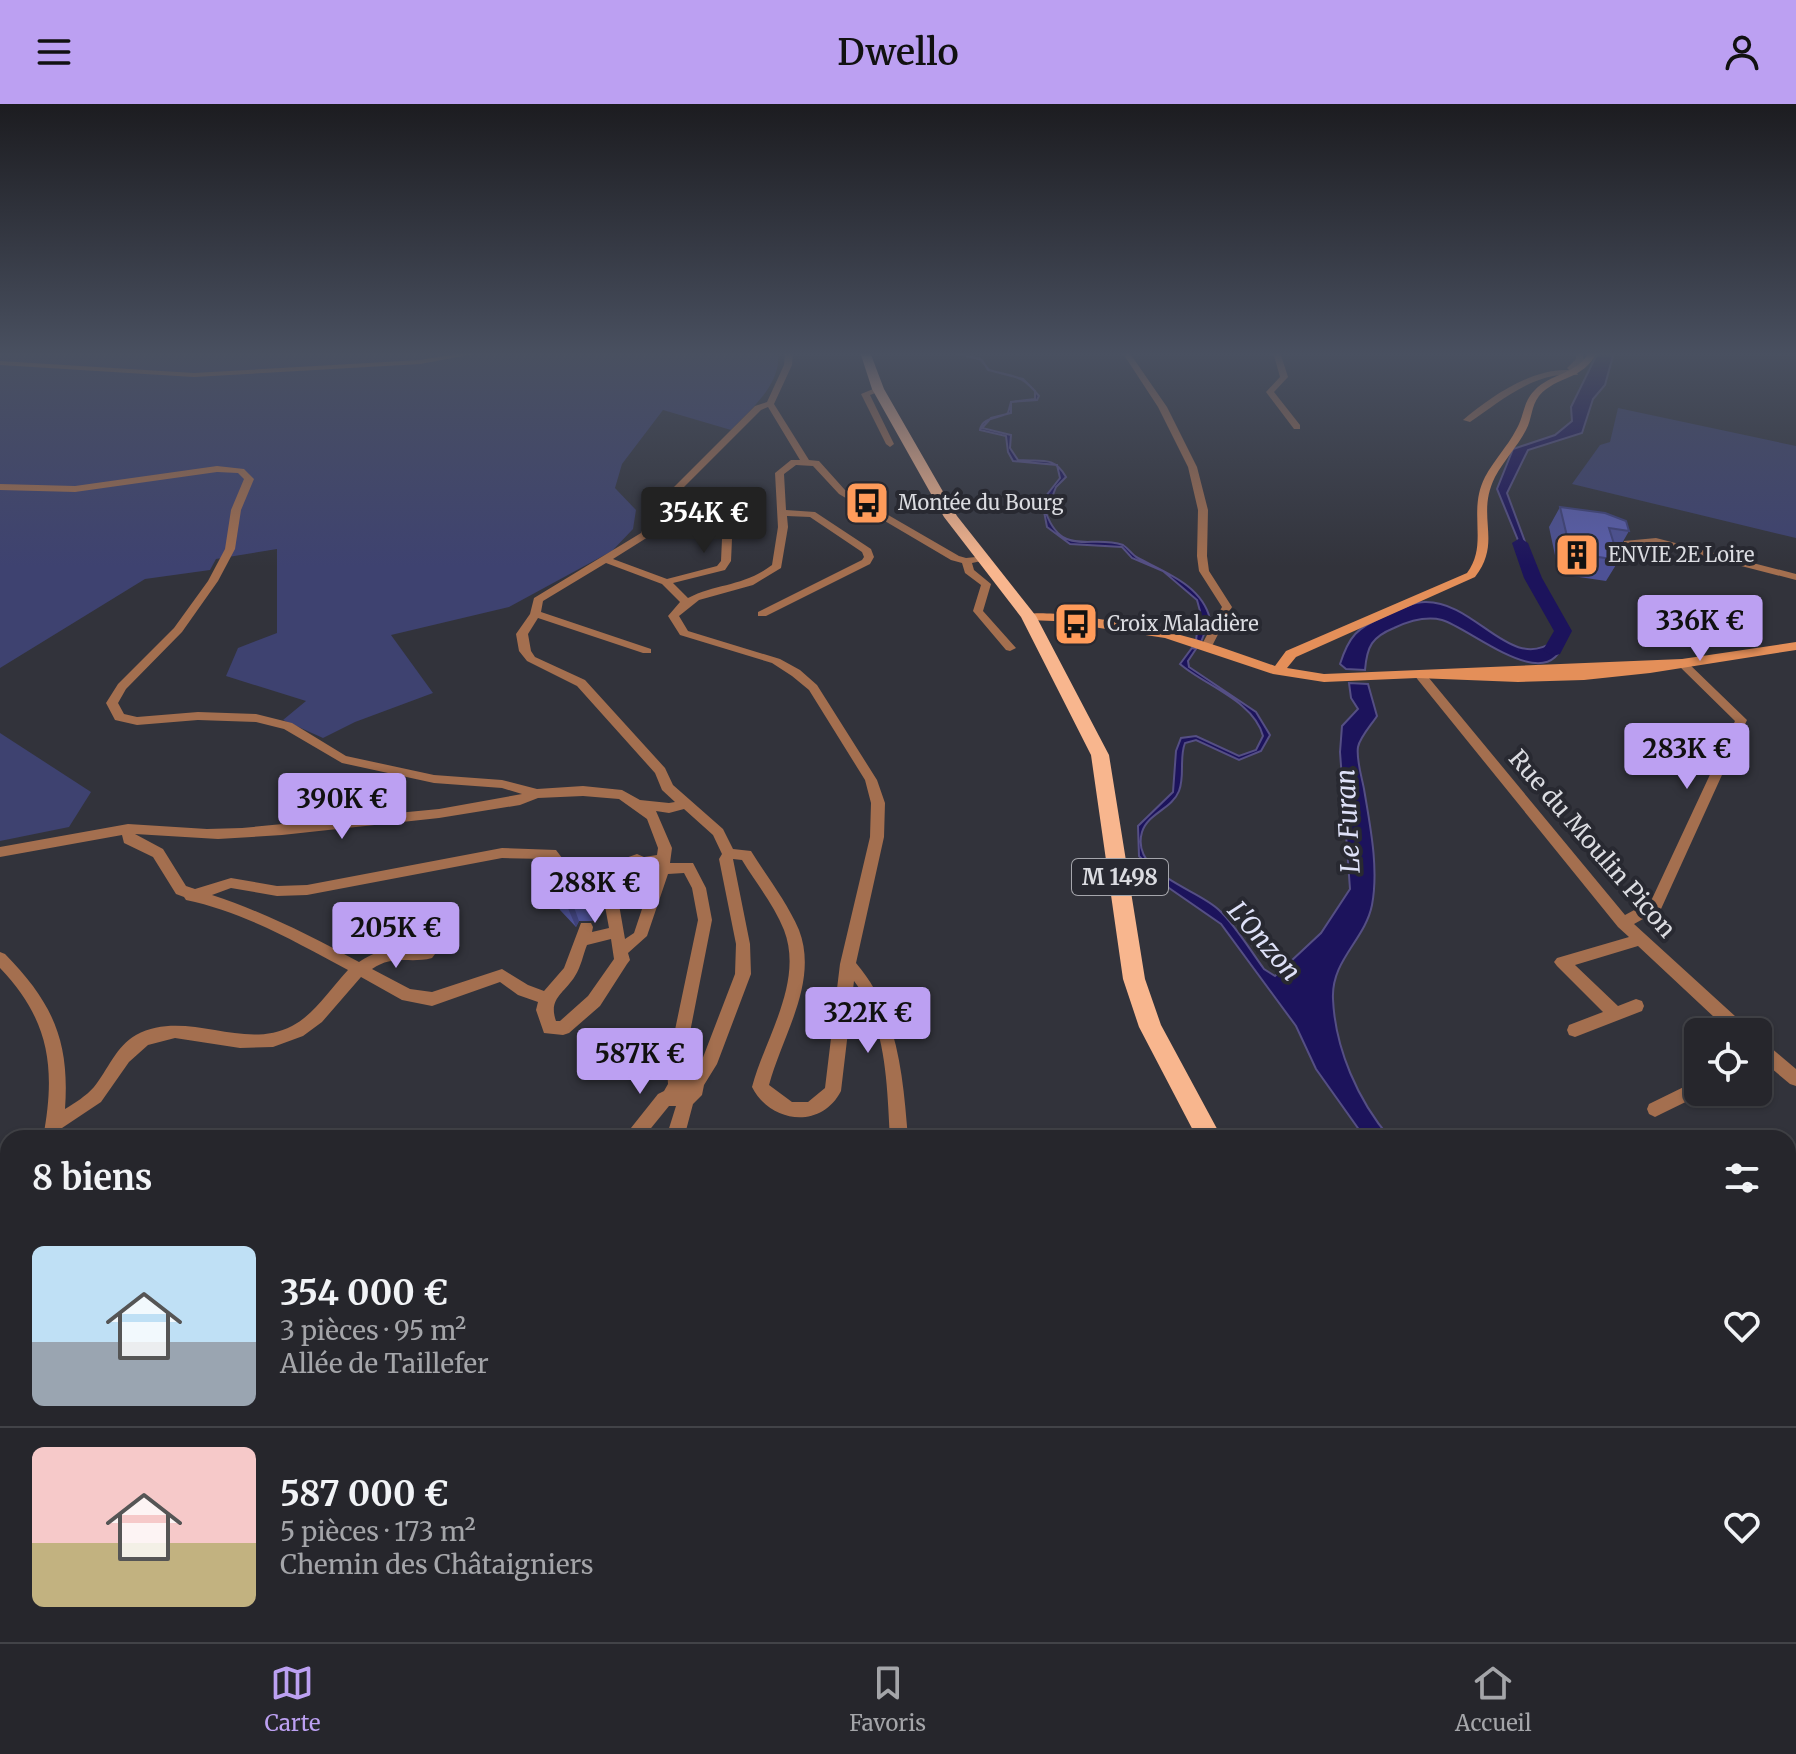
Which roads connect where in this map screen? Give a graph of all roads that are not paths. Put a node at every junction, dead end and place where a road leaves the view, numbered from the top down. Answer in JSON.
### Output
{"nodes":[{"id":1,"x":742,"y":424,"type":"edge"},
{"id":2,"x":782,"y":424,"type":"edge"},
{"id":3,"x":880,"y":424,"type":"edge"},
{"id":4,"x":898,"y":424,"type":"edge"},
{"id":5,"x":1170,"y":424,"type":"edge"},
{"id":6,"x":1295,"y":424,"type":"edge"},
{"id":7,"x":1524,"y":424,"type":"edge"},
{"id":8,"x":1297,"y":427,"type":"dead end"},
{"id":9,"x":890,"y":444,"type":"dead end"},
{"id":10,"x":805,"y":461,"type":"junction"},
{"id":11,"x":0,"y":487,"type":"edge"},
{"id":12,"x":782,"y":513,"type":"junction"},
{"id":13,"x":728,"y":517,"type":"dead end"},
{"id":14,"x":1624,"y":558,"type":"dead end"},
{"id":15,"x":974,"y":559,"type":"junction"},
{"id":16,"x":608,"y":560,"type":"junction"},
{"id":17,"x":1796,"y":577,"type":"edge"},
{"id":18,"x":666,"y":582,"type":"junction"},
{"id":19,"x":685,"y":601,"type":"junction"},
{"id":20,"x":535,"y":614,"type":"junction"},
{"id":21,"x":762,"y":614,"type":"dead end"},
{"id":22,"x":1028,"y":616,"type":"junction"},
{"id":23,"x":1319,"y":642,"type":"junction"},
{"id":24,"x":1796,"y":646,"type":"edge"},
{"id":25,"x":1010,"y":648,"type":"dead end"},
{"id":26,"x":1206,"y":648,"type":"junction"},
{"id":27,"x":647,"y":651,"type":"dead end"},
{"id":28,"x":1682,"y":663,"type":"junction"},
{"id":29,"x":1278,"y":671,"type":"junction"},
{"id":30,"x":1420,"y":675,"type":"junction"},
{"id":31,"x":1311,"y":677,"type":"junction"},
{"id":32,"x":537,"y":794,"type":"junction"},
{"id":33,"x":685,"y":804,"type":"junction"},
{"id":34,"x":638,"y":805,"type":"junction"},
{"id":35,"x":128,"y":829,"type":"junction"},
{"id":36,"x":0,"y":852,"type":"edge"},
{"id":37,"x":729,"y":854,"type":"junction"},
{"id":38,"x":664,"y":864,"type":"junction"},
{"id":39,"x":567,"y":875,"type":"edge"},
{"id":40,"x":627,"y":883,"type":"junction"},
{"id":41,"x":191,"y":896,"type":"junction"},
{"id":42,"x":652,"y":901,"type":"junction"},
{"id":43,"x":1623,"y":923,"type":"junction"},
{"id":44,"x":616,"y":932,"type":"junction"},
{"id":45,"x":1640,"y":940,"type":"junction"},
{"id":46,"x":621,"y":950,"type":"junction"},
{"id":47,"x":427,"y":954,"type":"dead end"},
{"id":48,"x":0,"y":958,"type":"edge"},
{"id":49,"x":848,"y":964,"type":"junction"},
{"id":50,"x":357,"y":970,"type":"junction"},
{"id":51,"x":547,"y":999,"type":"junction"},
{"id":52,"x":1636,"y":1006,"type":"dead end"},
{"id":53,"x":1616,"y":1014,"type":"junction"},
{"id":54,"x":1726,"y":1018,"type":"edge"},
{"id":55,"x":1575,"y":1030,"type":"dead end"},
{"id":56,"x":1772,"y":1061,"type":"edge"},
{"id":57,"x":1796,"y":1079,"type":"edge"},
{"id":58,"x":683,"y":1091,"type":"junction"},
{"id":59,"x":1684,"y":1095,"type":"edge"},
{"id":60,"x":1655,"y":1109,"type":"dead end"},
{"id":61,"x":54,"y":1130,"type":"edge"},
{"id":62,"x":55,"y":1130,"type":"edge"},
{"id":63,"x":639,"y":1130,"type":"edge"},
{"id":64,"x":676,"y":1130,"type":"edge"},
{"id":65,"x":898,"y":1130,"type":"edge"},
{"id":66,"x":1206,"y":1130,"type":"edge"}],
"edges":[{"from":1,"to":16,"type":"street"},
{"from":2,"to":10,"type":"street"},
{"from":3,"to":9,"type":"street"},
{"from":4,"to":15,"type":"main road","number":"M 1498"},
{"from":5,"to":26,"type":"street"},
{"from":6,"to":8,"type":"street"},
{"from":7,"to":23,"type":"main road"},
{"from":10,"to":12,"type":"street"},
{"from":10,"to":15,"type":"street"},
{"from":11,"to":32,"type":"street"},
{"from":12,"to":19,"type":"street"},
{"from":12,"to":21,"type":"street"},
{"from":13,"to":18,"type":"street"},
{"from":14,"to":17,"type":"street"},
{"from":15,"to":22,"type":"main road","number":"M 1498"},
{"from":15,"to":25,"type":"street"},
{"from":16,"to":18,"type":"street"},
{"from":16,"to":20,"type":"street"},
{"from":18,"to":19,"type":"street"},
{"from":19,"to":49,"type":"street"},
{"from":20,"to":27,"type":"street"},
{"from":20,"to":33,"type":"street"},
{"from":22,"to":26,"type":"main road"},
{"from":22,"to":66,"type":"main road","number":"M 1498"},
{"from":23,"to":29,"type":"main road"},
{"from":23,"to":31,"type":"main road"},
{"from":24,"to":28,"type":"main road"},
{"from":26,"to":29,"type":"main road"},
{"from":28,"to":30,"type":"main road"},
{"from":28,"to":43,"type":"street"},
{"from":29,"to":31,"type":"main road"},
{"from":30,"to":31,"type":"main road"},
{"from":30,"to":43,"type":"street","name":"Rue du Moulin Picon"},
{"from":32,"to":34,"type":"street"},
{"from":32,"to":35,"type":"street"},
{"from":33,"to":34,"type":"street"},
{"from":33,"to":37,"type":"street"},
{"from":34,"to":38,"type":"street"},
{"from":35,"to":36,"type":"street"},
{"from":35,"to":41,"type":"street"},
{"from":37,"to":49,"type":"street"},
{"from":37,"to":58,"type":"street"},
{"from":38,"to":40,"type":"street"},
{"from":38,"to":42,"type":"street"},
{"from":38,"to":58,"type":"street"},
{"from":39,"to":41,"type":"street"},
{"from":40,"to":42,"type":"street"},
{"from":40,"to":44,"type":"street"},
{"from":41,"to":50,"type":"street"},
{"from":42,"to":46,"type":"street"},
{"from":43,"to":45,"type":"street","name":"Rue du Moulin Picon"},
{"from":44,"to":46,"type":"street"},
{"from":44,"to":51,"type":"street"},
{"from":45,"to":53,"type":"street"},
{"from":45,"to":54,"type":"street","name":"Rue du Moulin Picon"},
{"from":46,"to":51,"type":"street"},
{"from":47,"to":50,"type":"street"},
{"from":48,"to":61,"type":"street"},
{"from":49,"to":65,"type":"street"},
{"from":50,"to":51,"type":"street"},
{"from":50,"to":62,"type":"street"},
{"from":52,"to":53,"type":"street"},
{"from":53,"to":55,"type":"street"},
{"from":56,"to":57,"type":"street"},
{"from":58,"to":63,"type":"street"},
{"from":58,"to":64,"type":"street"},
{"from":59,"to":60,"type":"street"}]}
